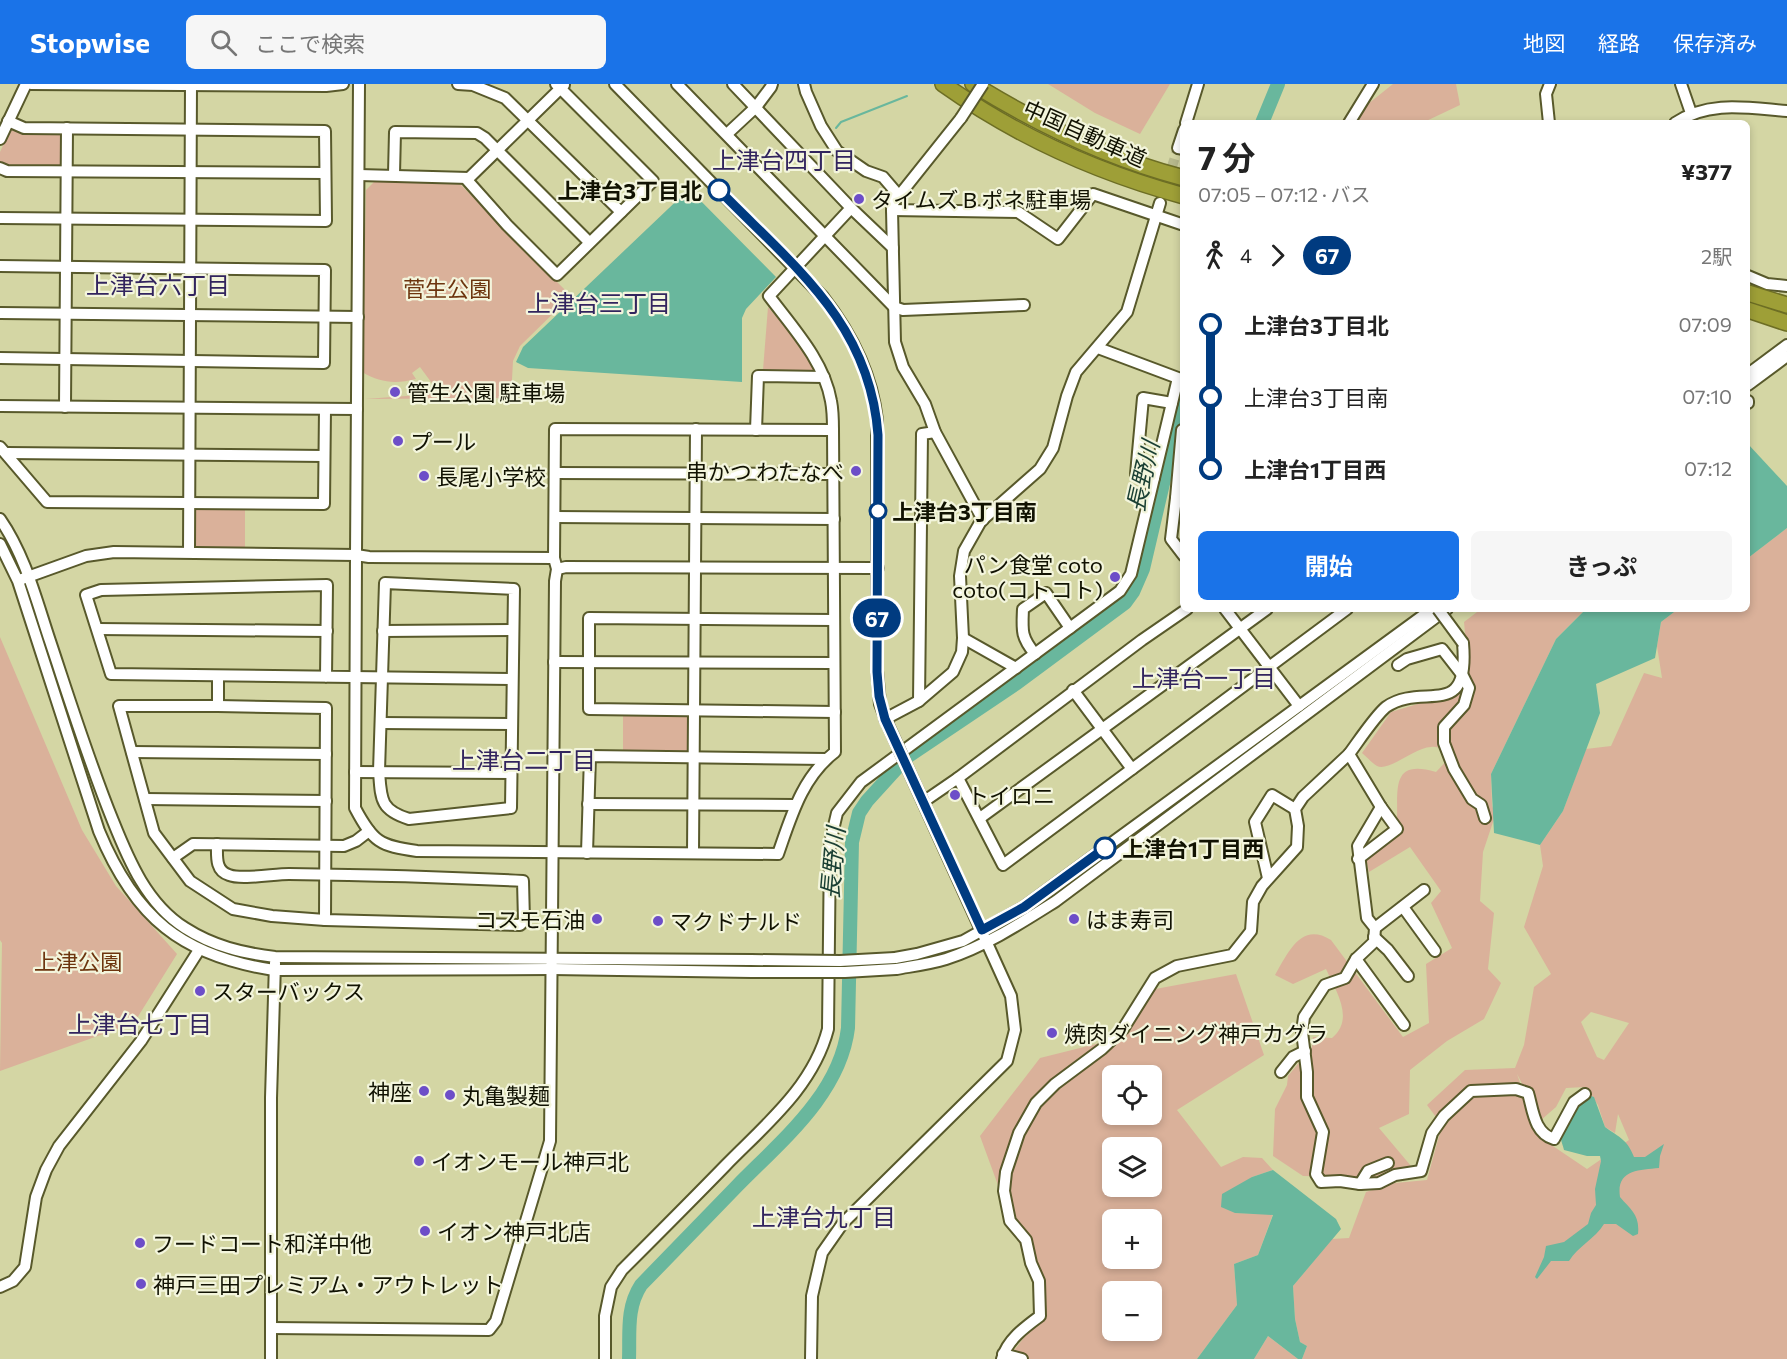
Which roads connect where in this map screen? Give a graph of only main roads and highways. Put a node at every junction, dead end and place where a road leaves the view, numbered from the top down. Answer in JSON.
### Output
{"nodes":[{"id":1,"x":943,"y":84,"type":"edge"},
{"id":2,"x":973,"y":84,"type":"edge"},
{"id":3,"x":1180,"y":177,"type":"edge"},
{"id":4,"x":1180,"y":195,"type":"edge"},
{"id":5,"x":1750,"y":294,"type":"edge"},
{"id":6,"x":1787,"y":305,"type":"edge"},
{"id":7,"x":1750,"y":311,"type":"edge"},
{"id":8,"x":1787,"y":323,"type":"edge"}],
"edges":[{"from":1,"to":4,"type":"highway","name":"中国自動車道"},
{"from":2,"to":3,"type":"highway","name":"中国自動車道"},
{"from":5,"to":6,"type":"highway"},
{"from":7,"to":8,"type":"highway"}]}
